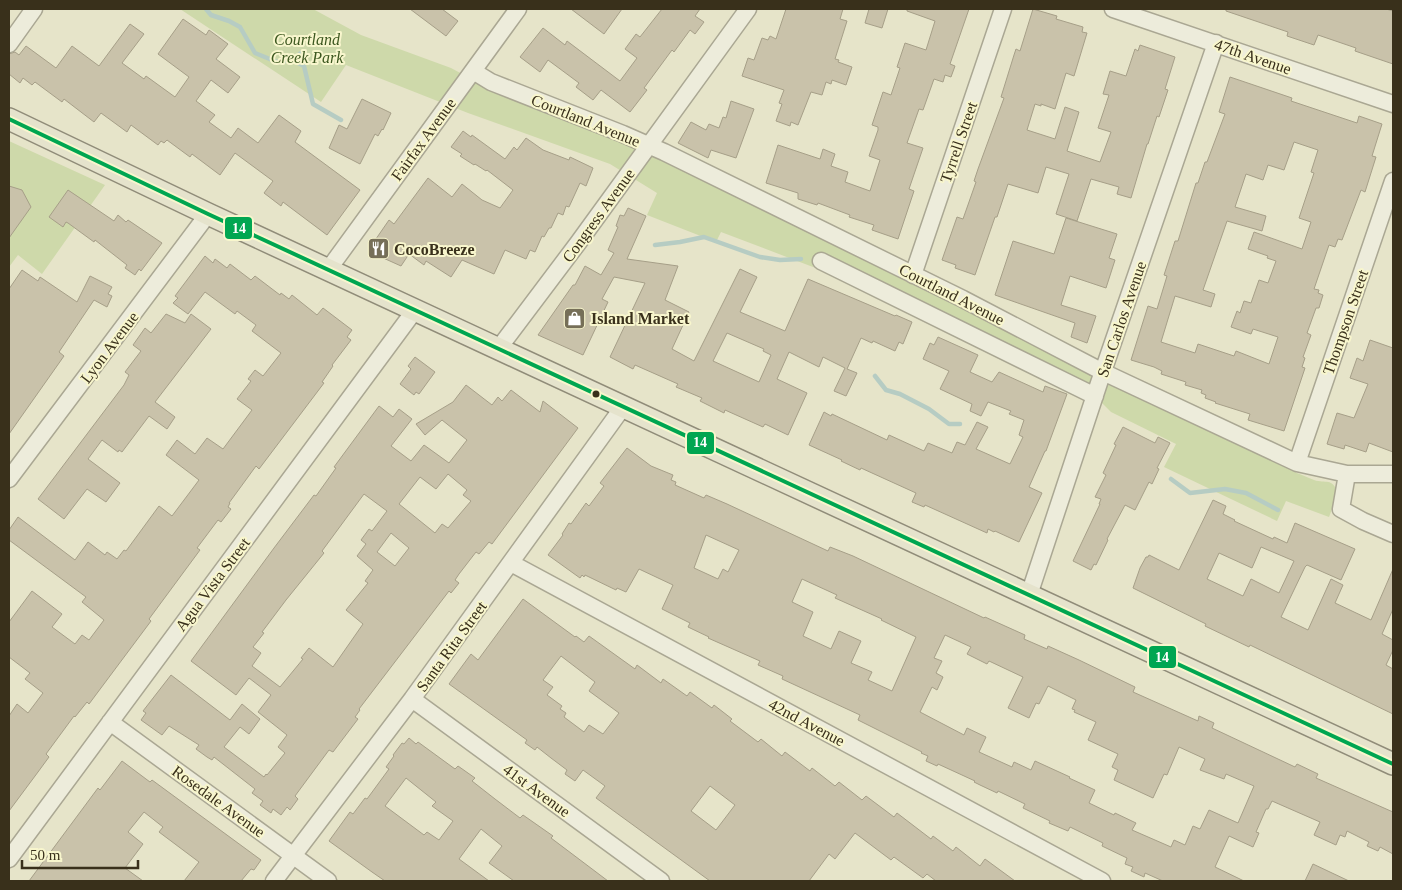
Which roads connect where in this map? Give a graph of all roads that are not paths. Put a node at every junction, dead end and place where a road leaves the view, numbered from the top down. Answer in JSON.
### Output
{"nodes":[{"id":1,"x":34,"y":9,"type":"edge"},
{"id":2,"x":518,"y":9,"type":"edge"},
{"id":3,"x":748,"y":9,"type":"edge"},
{"id":4,"x":1003,"y":9,"type":"edge"},
{"id":5,"x":1113,"y":9,"type":"edge"},
{"id":6,"x":1216,"y":43,"type":"junction"},
{"id":7,"x":9,"y":44,"type":"edge"},
{"id":8,"x":473,"y":72,"type":"junction"},
{"id":9,"x":1393,"y":104,"type":"edge"},
{"id":10,"x":9,"y":119,"type":"edge"},
{"id":11,"x":648,"y":145,"type":"junction"},
{"id":12,"x":1393,"y":181,"type":"edge"},
{"id":13,"x":208,"y":214,"type":"junction"},
{"id":14,"x":821,"y":261,"type":"dead end"},
{"id":15,"x":328,"y":270,"type":"junction"},
{"id":16,"x":913,"y":275,"type":"junction"},
{"id":17,"x":415,"y":310,"type":"junction"},
{"id":18,"x":499,"y":348,"type":"junction"},
{"id":19,"x":1103,"y":372,"type":"junction"},
{"id":20,"x":1095,"y":396,"type":"junction"},
{"id":21,"x":623,"y":407,"type":"junction"},
{"id":22,"x":1297,"y":462,"type":"junction"},
{"id":23,"x":1347,"y":474,"type":"junction"},
{"id":24,"x":1393,"y":474,"type":"edge"},
{"id":25,"x":9,"y":479,"type":"edge"},
{"id":26,"x":1393,"y":534,"type":"edge"},
{"id":27,"x":511,"y":563,"type":"junction"},
{"id":28,"x":1029,"y":595,"type":"junction"},
{"id":29,"x":412,"y":699,"type":"junction"},
{"id":30,"x":110,"y":722,"type":"junction"},
{"id":31,"x":1393,"y":764,"type":"edge"},
{"id":32,"x":293,"y":856,"type":"junction"},
{"id":33,"x":9,"y":859,"type":"edge"},
{"id":34,"x":274,"y":881,"type":"edge"},
{"id":35,"x":328,"y":881,"type":"edge"},
{"id":36,"x":661,"y":881,"type":"edge"},
{"id":37,"x":1102,"y":881,"type":"edge"}],
"edges":[{"from":1,"to":7,"type":"street"},
{"from":2,"to":8,"type":"street","name":"Fairfax Avenue"},
{"from":3,"to":11,"type":"street","name":"Congress Avenue"},
{"from":4,"to":16,"type":"street","name":"Tyrrell Street"},
{"from":5,"to":6,"type":"street","name":"47th Avenue"},
{"from":6,"to":9,"type":"street","name":"47th Avenue"},
{"from":6,"to":19,"type":"street","name":"San Carlos Avenue"},
{"from":8,"to":11,"type":"street","name":"Courtland Avenue"},
{"from":8,"to":15,"type":"street","name":"Fairfax Avenue"},
{"from":10,"to":13,"type":"main road"},
{"from":11,"to":16,"type":"street","name":"Courtland Avenue"},
{"from":11,"to":18,"type":"street","name":"Congress Avenue"},
{"from":12,"to":22,"type":"street","name":"Thompson Street"},
{"from":13,"to":15,"type":"main road"},
{"from":13,"to":25,"type":"street","name":"Lyon Avenue"},
{"from":14,"to":20,"type":"street","name":"Courtland Avenue"},
{"from":15,"to":17,"type":"main road"},
{"from":16,"to":19,"type":"street","name":"Courtland Avenue"},
{"from":17,"to":18,"type":"main road"},
{"from":17,"to":30,"type":"street","name":"Agua Vista Street"},
{"from":18,"to":21,"type":"main road"},
{"from":19,"to":20,"type":"street","name":"San Carlos Avenue"},
{"from":19,"to":22,"type":"street","name":"Courtland Avenue"},
{"from":20,"to":28,"type":"street","name":"San Carlos Avenue"},
{"from":21,"to":27,"type":"street","name":"Santa Rita Street"},
{"from":21,"to":28,"type":"main road"},
{"from":22,"to":23,"type":"street","name":"Courtland Avenue"},
{"from":23,"to":24,"type":"street","name":"Courtland Avenue"},
{"from":23,"to":26,"type":"street"},
{"from":27,"to":29,"type":"street","name":"Santa Rita Street"},
{"from":27,"to":37,"type":"street","name":"42nd Avenue"},
{"from":28,"to":31,"type":"main road"},
{"from":29,"to":32,"type":"street","name":"Santa Rita Street"},
{"from":29,"to":36,"type":"street","name":"41st Avenue"},
{"from":30,"to":32,"type":"street","name":"Rosedale Avenue"},
{"from":30,"to":33,"type":"street","name":"Agua Vista Street"},
{"from":32,"to":34,"type":"street","name":"Santa Rita Street"},
{"from":32,"to":35,"type":"street","name":"Rosedale Avenue"}]}
